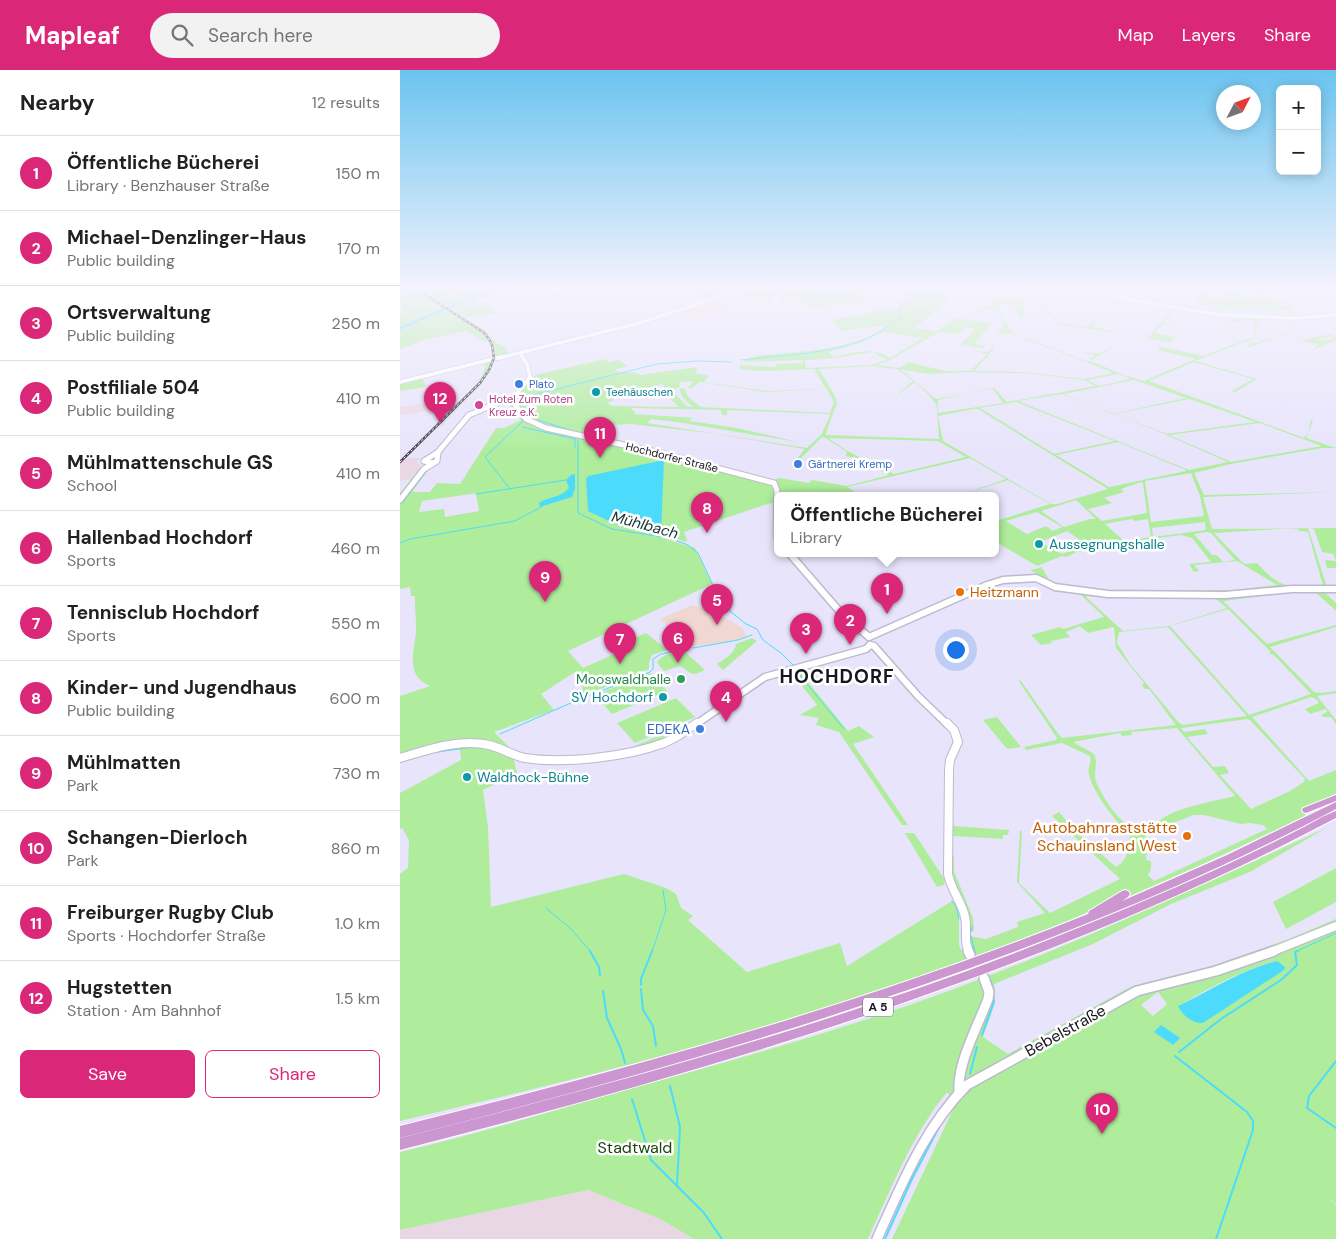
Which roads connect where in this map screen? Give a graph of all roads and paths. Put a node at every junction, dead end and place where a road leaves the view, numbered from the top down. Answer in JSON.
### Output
{"nodes":[{"id":1,"x":553,"y":345,"type":"edge"},
{"id":2,"x":517,"y":354,"type":"junction"},
{"id":3,"x":400,"y":382,"type":"edge"},
{"id":4,"x":512,"y":400,"type":"junction"},
{"id":5,"x":776,"y":492,"type":"edge"},
{"id":6,"x":400,"y":500,"type":"edge"},
{"id":7,"x":793,"y":557,"type":"edge"},
{"id":8,"x":1336,"y":589,"type":"edge"},
{"id":9,"x":870,"y":641,"type":"junction"},
{"id":10,"x":400,"y":758,"type":"edge"},
{"id":11,"x":1336,"y":798,"type":"edge"},
{"id":12,"x":1336,"y":804,"type":"edge"},
{"id":13,"x":1306,"y":810,"type":"dead end"},
{"id":14,"x":1336,"y":814,"type":"edge"},
{"id":15,"x":1125,"y":894,"type":"dead end"},
{"id":16,"x":1083,"y":921,"type":"junction"},
{"id":17,"x":1336,"y":926,"type":"edge"},
{"id":18,"x":970,"y":955,"type":"dead end"},
{"id":19,"x":984,"y":978,"type":"dead end"},
{"id":20,"x":961,"y":1072,"type":"junction"},
{"id":21,"x":967,"y":1085,"type":"junction"},
{"id":22,"x":959,"y":1092,"type":"junction"},
{"id":23,"x":400,"y":1132,"type":"edge"},
{"id":24,"x":400,"y":1144,"type":"edge"},
{"id":25,"x":877,"y":1239,"type":"edge"}],
"edges":[{"from":1,"to":2,"type":"street"},
{"from":2,"to":3,"type":"street"},
{"from":2,"to":4,"type":"street"},
{"from":4,"to":5,"type":"street","name":"Hochdorfer Straße"},
{"from":4,"to":6,"type":"street"},
{"from":7,"to":9,"type":"street"},
{"from":8,"to":9,"type":"street"},
{"from":9,"to":10,"type":"street"},
{"from":9,"to":18,"type":"street"},
{"from":11,"to":13,"type":"highway"},
{"from":12,"to":16,"type":"highway","number":"A 5"},
{"from":14,"to":24,"type":"highway","number":"A 5"},
{"from":15,"to":16,"type":"highway"},
{"from":16,"to":23,"type":"highway","number":"A 5"},
{"from":17,"to":21,"type":"street","name":"Bebelstraße"},
{"from":19,"to":20,"type":"street"},
{"from":20,"to":21,"type":"street"},
{"from":20,"to":22,"type":"street"},
{"from":21,"to":22,"type":"street","name":"Bebelstraße"},
{"from":22,"to":25,"type":"street","name":"Bebelstraße"}]}
